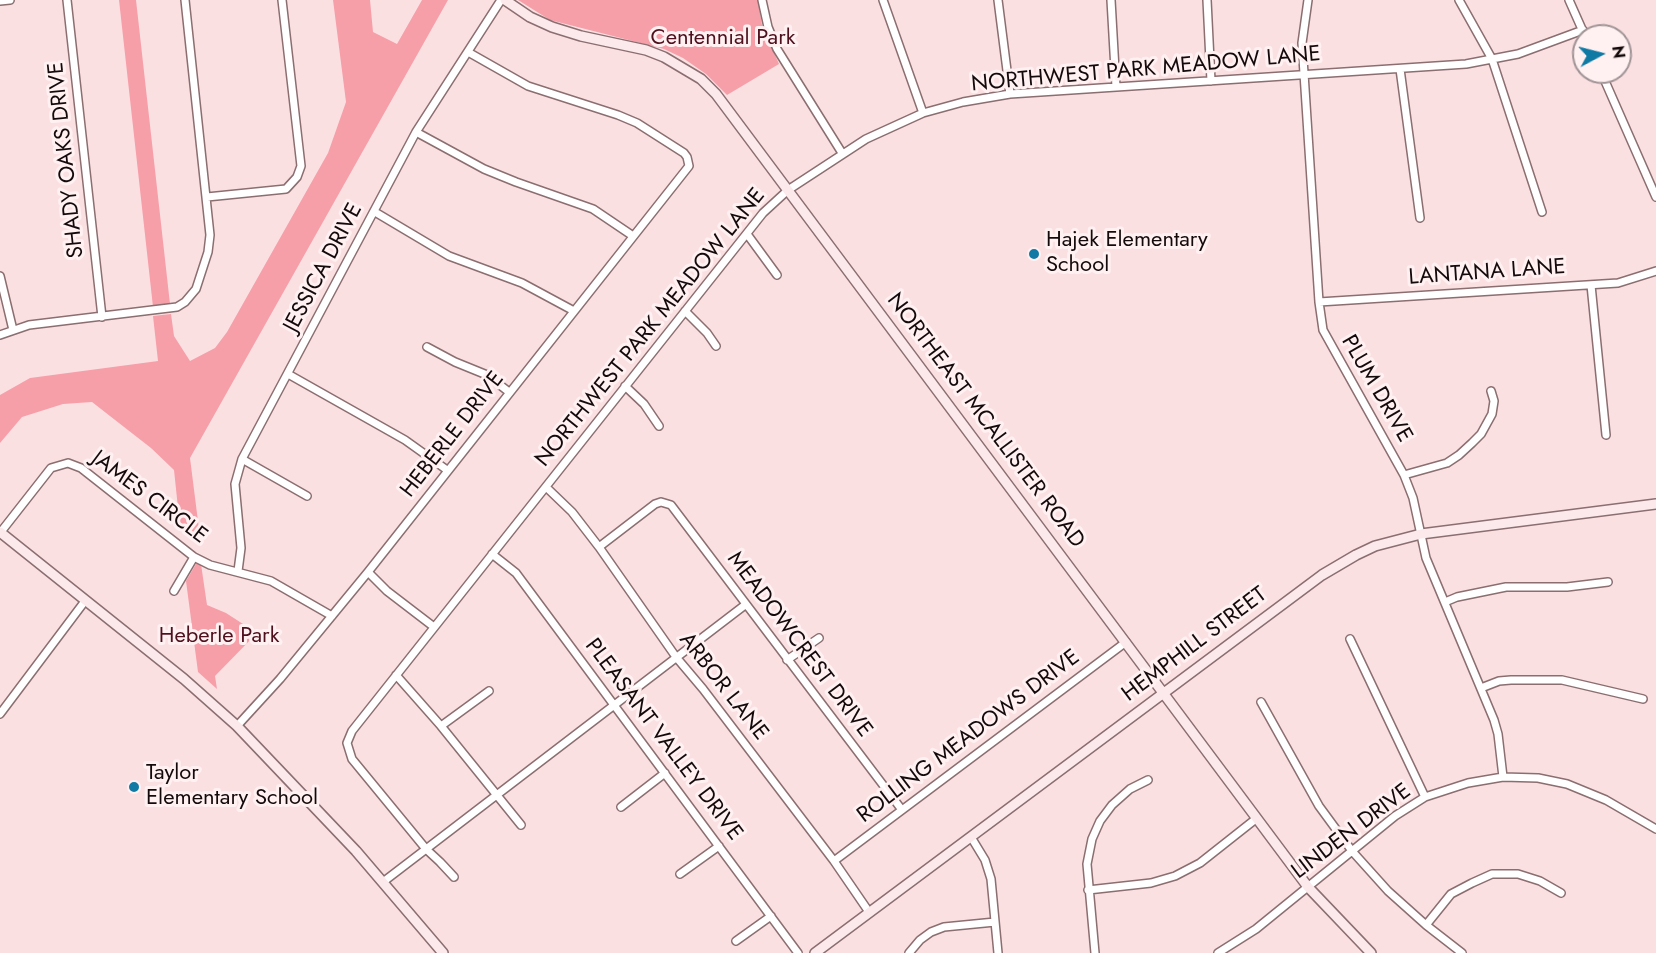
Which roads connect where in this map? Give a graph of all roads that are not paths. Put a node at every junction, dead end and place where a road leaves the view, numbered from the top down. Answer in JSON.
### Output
{"nodes":[{"id":1,"x":10,"y":0,"type":"edge"},
{"id":2,"x":67,"y":0,"type":"edge"},
{"id":3,"x":185,"y":0,"type":"edge"},
{"id":4,"x":282,"y":0,"type":"edge"},
{"id":5,"x":503,"y":0,"type":"edge"},
{"id":6,"x":762,"y":0,"type":"edge"},
{"id":7,"x":883,"y":0,"type":"edge"},
{"id":8,"x":998,"y":0,"type":"edge"},
{"id":9,"x":1111,"y":0,"type":"edge"},
{"id":10,"x":1207,"y":0,"type":"edge"},
{"id":11,"x":1308,"y":0,"type":"edge"},
{"id":12,"x":1459,"y":0,"type":"edge"},
{"id":13,"x":1569,"y":0,"type":"edge"},
{"id":14,"x":0,"y":1,"type":"edge"},
{"id":15,"x":1580,"y":24,"type":"edge"},
{"id":16,"x":1572,"y":37,"type":"edge"},
{"id":17,"x":468,"y":52,"type":"junction"},
{"id":18,"x":1492,"y":59,"type":"junction"},
{"id":19,"x":1400,"y":69,"type":"junction"},
{"id":20,"x":1305,"y":74,"type":"junction"},
{"id":21,"x":1211,"y":81,"type":"junction"},
{"id":22,"x":1606,"y":84,"type":"edge"},
{"id":23,"x":1116,"y":87,"type":"junction"},
{"id":24,"x":1010,"y":94,"type":"junction"},
{"id":25,"x":923,"y":113,"type":"junction"},
{"id":26,"x":416,"y":132,"type":"junction"},
{"id":27,"x":842,"y":153,"type":"junction"},
{"id":28,"x":788,"y":190,"type":"junction"},
{"id":29,"x":207,"y":197,"type":"junction"},
{"id":30,"x":1656,"y":197,"type":"edge"},
{"id":31,"x":375,"y":212,"type":"junction"},
{"id":32,"x":1542,"y":212,"type":"dead end"},
{"id":33,"x":1420,"y":218,"type":"dead end"},
{"id":34,"x":747,"y":234,"type":"junction"},
{"id":35,"x":633,"y":236,"type":"junction"},
{"id":36,"x":1656,"y":271,"type":"edge"},
{"id":37,"x":777,"y":275,"type":"dead end"},
{"id":38,"x":0,"y":276,"type":"edge"},
{"id":39,"x":1591,"y":285,"type":"junction"},
{"id":40,"x":1319,"y":302,"type":"junction"},
{"id":41,"x":574,"y":311,"type":"junction"},
{"id":42,"x":685,"y":311,"type":"junction"},
{"id":43,"x":102,"y":317,"type":"junction"},
{"id":44,"x":13,"y":330,"type":"junction"},
{"id":45,"x":0,"y":335,"type":"edge"},
{"id":46,"x":716,"y":346,"type":"dead end"},
{"id":47,"x":427,"y":347,"type":"dead end"},
{"id":48,"x":288,"y":374,"type":"junction"},
{"id":49,"x":626,"y":386,"type":"junction"},
{"id":50,"x":1491,"y":391,"type":"dead end"},
{"id":51,"x":509,"y":392,"type":"junction"},
{"id":52,"x":659,"y":426,"type":"dead end"},
{"id":53,"x":1606,"y":435,"type":"dead end"},
{"id":54,"x":242,"y":459,"type":"junction"},
{"id":55,"x":447,"y":470,"type":"junction"},
{"id":56,"x":1404,"y":475,"type":"junction"},
{"id":57,"x":546,"y":486,"type":"junction"},
{"id":58,"x":307,"y":496,"type":"dead end"},
{"id":59,"x":1656,"y":504,"type":"edge"},
{"id":60,"x":0,"y":532,"type":"edge"},
{"id":61,"x":1421,"y":534,"type":"junction"},
{"id":62,"x":599,"y":547,"type":"junction"},
{"id":63,"x":492,"y":554,"type":"junction"},
{"id":64,"x":194,"y":557,"type":"junction"},
{"id":65,"x":238,"y":571,"type":"junction"},
{"id":66,"x":368,"y":572,"type":"junction"},
{"id":67,"x":1608,"y":582,"type":"dead end"},
{"id":68,"x":174,"y":591,"type":"dead end"},
{"id":69,"x":85,"y":601,"type":"junction"},
{"id":70,"x":1445,"y":602,"type":"junction"},
{"id":71,"x":745,"y":605,"type":"junction"},
{"id":72,"x":332,"y":616,"type":"junction"},
{"id":73,"x":434,"y":627,"type":"junction"},
{"id":74,"x":819,"y":638,"type":"dead end"},
{"id":75,"x":1350,"y":639,"type":"dead end"},
{"id":76,"x":1126,"y":642,"type":"junction"},
{"id":77,"x":676,"y":657,"type":"junction"},
{"id":78,"x":787,"y":660,"type":"junction"},
{"id":79,"x":396,"y":675,"type":"junction"},
{"id":80,"x":1481,"y":688,"type":"junction"},
{"id":81,"x":489,"y":691,"type":"dead end"},
{"id":82,"x":1164,"y":692,"type":"junction"},
{"id":83,"x":1643,"y":699,"type":"dead end"},
{"id":84,"x":1261,"y":702,"type":"dead end"},
{"id":85,"x":614,"y":705,"type":"junction"},
{"id":86,"x":0,"y":714,"type":"edge"},
{"id":87,"x":237,"y":726,"type":"junction"},
{"id":88,"x":441,"y":726,"type":"junction"},
{"id":89,"x":665,"y":773,"type":"junction"},
{"id":90,"x":1503,"y":777,"type":"junction"},
{"id":91,"x":1148,"y":780,"type":"dead end"},
{"id":92,"x":497,"y":794,"type":"junction"},
{"id":93,"x":1425,"y":797,"type":"junction"},
{"id":94,"x":621,"y":807,"type":"dead end"},
{"id":95,"x":902,"y":810,"type":"junction"},
{"id":96,"x":1257,"y":818,"type":"junction"},
{"id":97,"x":521,"y":825,"type":"dead end"},
{"id":98,"x":1656,"y":829,"type":"edge"},
{"id":99,"x":971,"y":837,"type":"junction"},
{"id":100,"x":719,"y":846,"type":"junction"},
{"id":101,"x":426,"y":849,"type":"junction"},
{"id":102,"x":1352,"y":851,"type":"junction"},
{"id":103,"x":834,"y":861,"type":"junction"},
{"id":104,"x":680,"y":874,"type":"dead end"},
{"id":105,"x":454,"y":877,"type":"dead end"},
{"id":106,"x":383,"y":882,"type":"junction"},
{"id":107,"x":1308,"y":887,"type":"junction"},
{"id":108,"x":1088,"y":890,"type":"junction"},
{"id":109,"x":1561,"y":893,"type":"dead end"},
{"id":110,"x":869,"y":912,"type":"junction"},
{"id":111,"x":771,"y":916,"type":"junction"},
{"id":112,"x":995,"y":922,"type":"junction"},
{"id":113,"x":1426,"y":925,"type":"junction"},
{"id":114,"x":736,"y":941,"type":"dead end"},
{"id":115,"x":1368,"y":952,"type":"edge"},
{"id":116,"x":443,"y":953,"type":"edge"},
{"id":117,"x":798,"y":953,"type":"edge"},
{"id":118,"x":815,"y":953,"type":"edge"},
{"id":119,"x":909,"y":953,"type":"edge"},
{"id":120,"x":998,"y":953,"type":"edge"},
{"id":121,"x":1095,"y":953,"type":"edge"},
{"id":122,"x":1218,"y":953,"type":"edge"},
{"id":123,"x":1462,"y":953,"type":"edge"}],
"edges":[{"from":1,"to":14,"type":"street"},
{"from":2,"to":43,"type":"street","name":"SHADY OAKS DRIVE"},
{"from":3,"to":29,"type":"street"},
{"from":4,"to":29,"type":"street"},
{"from":5,"to":17,"type":"street","name":"JESSICA DRIVE"},
{"from":5,"to":28,"type":"street","name":"NORTHEAST MCALLISTER ROAD"},
{"from":6,"to":27,"type":"street"},
{"from":7,"to":25,"type":"street"},
{"from":8,"to":24,"type":"street"},
{"from":9,"to":23,"type":"street"},
{"from":10,"to":21,"type":"street"},
{"from":11,"to":20,"type":"street","name":"PLUM DRIVE"},
{"from":12,"to":18,"type":"street"},
{"from":13,"to":15,"type":"street"},
{"from":16,"to":18,"type":"street","name":"NORTHWEST PARK MEADOW LANE"},
{"from":17,"to":26,"type":"street","name":"JESSICA DRIVE"},
{"from":17,"to":35,"type":"street","name":"HEBERLE DRIVE"},
{"from":18,"to":19,"type":"street","name":"NORTHWEST PARK MEADOW LANE"},
{"from":18,"to":32,"type":"street"},
{"from":19,"to":20,"type":"street","name":"NORTHWEST PARK MEADOW LANE"},
{"from":19,"to":33,"type":"street"},
{"from":20,"to":21,"type":"street","name":"NORTHWEST PARK MEADOW LANE"},
{"from":20,"to":40,"type":"street","name":"PLUM DRIVE"},
{"from":21,"to":23,"type":"street","name":"NORTHWEST PARK MEADOW LANE"},
{"from":22,"to":30,"type":"street"},
{"from":23,"to":24,"type":"street","name":"NORTHWEST PARK MEADOW LANE"},
{"from":24,"to":25,"type":"street","name":"NORTHWEST PARK MEADOW LANE"},
{"from":25,"to":27,"type":"street","name":"NORTHWEST PARK MEADOW LANE"},
{"from":26,"to":31,"type":"street","name":"JESSICA DRIVE"},
{"from":26,"to":35,"type":"street"},
{"from":27,"to":28,"type":"street","name":"NORTHWEST PARK MEADOW LANE"},
{"from":28,"to":34,"type":"street","name":"NORTHWEST PARK MEADOW LANE"},
{"from":28,"to":76,"type":"street","name":"NORTHEAST MCALLISTER ROAD"},
{"from":29,"to":43,"type":"street"},
{"from":31,"to":41,"type":"street"},
{"from":31,"to":48,"type":"street","name":"JESSICA DRIVE"},
{"from":34,"to":37,"type":"street"},
{"from":34,"to":42,"type":"street","name":"NORTHWEST PARK MEADOW LANE"},
{"from":35,"to":41,"type":"street","name":"HEBERLE DRIVE"},
{"from":36,"to":39,"type":"street","name":"LANTANA LANE"},
{"from":38,"to":44,"type":"street"},
{"from":39,"to":40,"type":"street","name":"LANTANA LANE"},
{"from":39,"to":53,"type":"street"},
{"from":40,"to":56,"type":"street","name":"PLUM DRIVE"},
{"from":41,"to":51,"type":"street","name":"HEBERLE DRIVE"},
{"from":42,"to":46,"type":"street"},
{"from":42,"to":49,"type":"street","name":"NORTHWEST PARK MEADOW LANE"},
{"from":43,"to":44,"type":"street"},
{"from":44,"to":45,"type":"street"},
{"from":47,"to":51,"type":"street"},
{"from":48,"to":54,"type":"street","name":"JESSICA DRIVE"},
{"from":48,"to":55,"type":"street"},
{"from":49,"to":52,"type":"street"},
{"from":49,"to":57,"type":"street","name":"NORTHWEST PARK MEADOW LANE"},
{"from":50,"to":56,"type":"street"},
{"from":51,"to":55,"type":"street","name":"HEBERLE DRIVE"},
{"from":54,"to":58,"type":"street"},
{"from":54,"to":65,"type":"street","name":"JESSICA DRIVE"},
{"from":55,"to":66,"type":"street","name":"HEBERLE DRIVE"},
{"from":56,"to":61,"type":"street","name":"PLUM DRIVE"},
{"from":57,"to":62,"type":"street","name":"ARBOR LANE"},
{"from":57,"to":63,"type":"street","name":"NORTHWEST PARK MEADOW LANE"},
{"from":59,"to":61,"type":"street","name":"HEMPHILL STREET"},
{"from":60,"to":64,"type":"street","name":"JAMES CIRCLE"},
{"from":60,"to":69,"type":"street"},
{"from":61,"to":70,"type":"street","name":"PLUM DRIVE"},
{"from":61,"to":82,"type":"street","name":"HEMPHILL STREET"},
{"from":62,"to":71,"type":"street","name":"MEADOWCREST DRIVE"},
{"from":62,"to":77,"type":"street","name":"ARBOR LANE"},
{"from":63,"to":73,"type":"street","name":"NORTHWEST PARK MEADOW LANE"},
{"from":63,"to":85,"type":"street","name":"PLEASANT VALLEY DRIVE"},
{"from":64,"to":65,"type":"street","name":"JAMES CIRCLE"},
{"from":64,"to":68,"type":"street"},
{"from":65,"to":72,"type":"street","name":"JAMES CIRCLE"},
{"from":66,"to":72,"type":"street","name":"HEBERLE DRIVE"},
{"from":66,"to":73,"type":"street"},
{"from":67,"to":70,"type":"street"},
{"from":69,"to":86,"type":"street"},
{"from":69,"to":87,"type":"street"},
{"from":70,"to":80,"type":"street","name":"PLUM DRIVE"},
{"from":71,"to":77,"type":"street"},
{"from":71,"to":78,"type":"street","name":"MEADOWCREST DRIVE"},
{"from":72,"to":87,"type":"street","name":"HEBERLE DRIVE"},
{"from":73,"to":79,"type":"street","name":"NORTHWEST PARK MEADOW LANE"},
{"from":74,"to":78,"type":"street"},
{"from":75,"to":93,"type":"street"},
{"from":76,"to":82,"type":"street","name":"NORTHEAST MCALLISTER ROAD"},
{"from":76,"to":95,"type":"street","name":"ROLLING MEADOWS DRIVE"},
{"from":77,"to":85,"type":"street"},
{"from":77,"to":103,"type":"street","name":"ARBOR LANE"},
{"from":78,"to":95,"type":"street","name":"MEADOWCREST DRIVE"},
{"from":79,"to":88,"type":"street"},
{"from":79,"to":101,"type":"street","name":"NORTHWEST PARK MEADOW LANE"},
{"from":80,"to":83,"type":"street"},
{"from":80,"to":90,"type":"street","name":"PLUM DRIVE"},
{"from":81,"to":88,"type":"street"},
{"from":82,"to":96,"type":"street","name":"NORTHEAST MCALLISTER ROAD"},
{"from":82,"to":99,"type":"street","name":"HEMPHILL STREET"},
{"from":84,"to":102,"type":"street"},
{"from":85,"to":89,"type":"street","name":"PLEASANT VALLEY DRIVE"},
{"from":85,"to":92,"type":"street"},
{"from":87,"to":106,"type":"street"},
{"from":88,"to":92,"type":"street"},
{"from":89,"to":94,"type":"street"},
{"from":89,"to":100,"type":"street","name":"PLEASANT VALLEY DRIVE"},
{"from":90,"to":93,"type":"street","name":"LINDEN DRIVE"},
{"from":90,"to":98,"type":"street","name":"LINDEN DRIVE"},
{"from":91,"to":108,"type":"street"},
{"from":92,"to":97,"type":"street"},
{"from":92,"to":101,"type":"street"},
{"from":93,"to":102,"type":"street","name":"LINDEN DRIVE"},
{"from":95,"to":103,"type":"street","name":"ROLLING MEADOWS DRIVE"},
{"from":96,"to":107,"type":"street","name":"NORTHEAST MCALLISTER ROAD"},
{"from":96,"to":108,"type":"street"},
{"from":99,"to":110,"type":"street","name":"HEMPHILL STREET"},
{"from":99,"to":112,"type":"street"},
{"from":100,"to":104,"type":"street"},
{"from":100,"to":111,"type":"street","name":"PLEASANT VALLEY DRIVE"},
{"from":101,"to":105,"type":"street"},
{"from":101,"to":106,"type":"street"},
{"from":102,"to":107,"type":"street","name":"LINDEN DRIVE"},
{"from":102,"to":113,"type":"street"},
{"from":103,"to":110,"type":"street","name":"ARBOR LANE"},
{"from":106,"to":116,"type":"street"},
{"from":107,"to":115,"type":"street","name":"NORTHEAST MCALLISTER ROAD"},
{"from":107,"to":122,"type":"street","name":"LINDEN DRIVE"},
{"from":108,"to":121,"type":"street"},
{"from":109,"to":113,"type":"street"},
{"from":110,"to":118,"type":"street","name":"HEMPHILL STREET"},
{"from":111,"to":114,"type":"street"},
{"from":111,"to":117,"type":"street","name":"PLEASANT VALLEY DRIVE"},
{"from":112,"to":119,"type":"street"},
{"from":112,"to":120,"type":"street"},
{"from":113,"to":123,"type":"street"}]}
